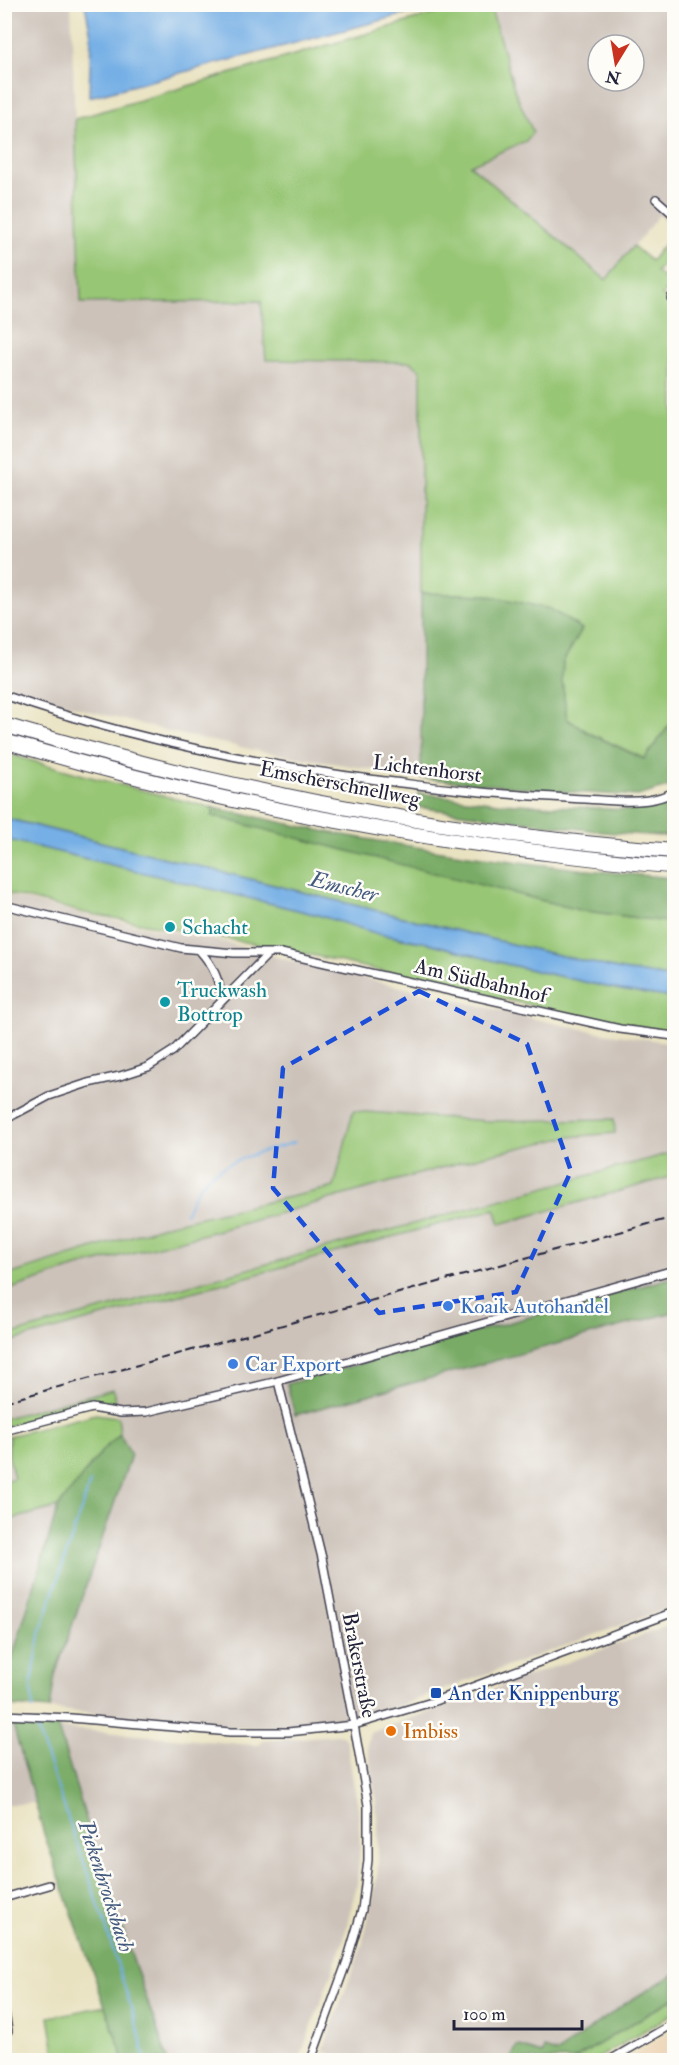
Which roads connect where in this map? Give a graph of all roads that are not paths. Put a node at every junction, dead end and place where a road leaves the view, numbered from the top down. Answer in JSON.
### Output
{"nodes":[{"id":1,"x":656,"y":199,"type":"dead end"},
{"id":2,"x":675,"y":215,"type":"edge"},
{"id":3,"x":4,"y":695,"type":"edge"},
{"id":4,"x":4,"y":725,"type":"edge"},
{"id":5,"x":4,"y":741,"type":"edge"},
{"id":6,"x":675,"y":792,"type":"edge"},
{"id":7,"x":675,"y":851,"type":"edge"},
{"id":8,"x":675,"y":866,"type":"edge"},
{"id":9,"x":4,"y":905,"type":"edge"},
{"id":10,"x":200,"y":951,"type":"junction"},
{"id":11,"x":268,"y":954,"type":"junction"},
{"id":12,"x":222,"y":1000,"type":"junction"},
{"id":13,"x":675,"y":1036,"type":"edge"},
{"id":14,"x":4,"y":1120,"type":"edge"},
{"id":15,"x":675,"y":1270,"type":"edge"},
{"id":16,"x":279,"y":1381,"type":"junction"},
{"id":17,"x":4,"y":1431,"type":"edge"},
{"id":18,"x":675,"y":1612,"type":"edge"},
{"id":19,"x":4,"y":1715,"type":"edge"},
{"id":20,"x":354,"y":1725,"type":"junction"},
{"id":21,"x":49,"y":1885,"type":"dead end"},
{"id":22,"x":4,"y":1898,"type":"edge"},
{"id":23,"x":4,"y":2006,"type":"edge"},
{"id":24,"x":675,"y":2023,"type":"edge"},
{"id":25,"x":4,"y":2036,"type":"edge"},
{"id":26,"x":311,"y":2061,"type":"edge"},
{"id":27,"x":610,"y":2061,"type":"edge"}],
"edges":[{"from":1,"to":2,"type":"street"},
{"from":3,"to":6,"type":"street","name":"Lichtenhorst"},
{"from":4,"to":7,"type":"highway","name":"Emscherschnellweg"},
{"from":5,"to":8,"type":"highway","name":"Emscherschnellweg"},
{"from":9,"to":10,"type":"street","name":"Am Südbahnhof"},
{"from":10,"to":11,"type":"street","name":"Am Südbahnhof"},
{"from":10,"to":12,"type":"street"},
{"from":11,"to":12,"type":"street"},
{"from":11,"to":13,"type":"street","name":"Am Südbahnhof"},
{"from":12,"to":14,"type":"street"},
{"from":15,"to":16,"type":"street"},
{"from":16,"to":17,"type":"street"},
{"from":16,"to":20,"type":"street","name":"Brakerstraße"},
{"from":18,"to":20,"type":"street"},
{"from":19,"to":20,"type":"street"},
{"from":20,"to":26,"type":"street","name":"Brakerstraße"},
{"from":21,"to":22,"type":"street"},
{"from":23,"to":25,"type":"street"},
{"from":24,"to":27,"type":"street"}]}
